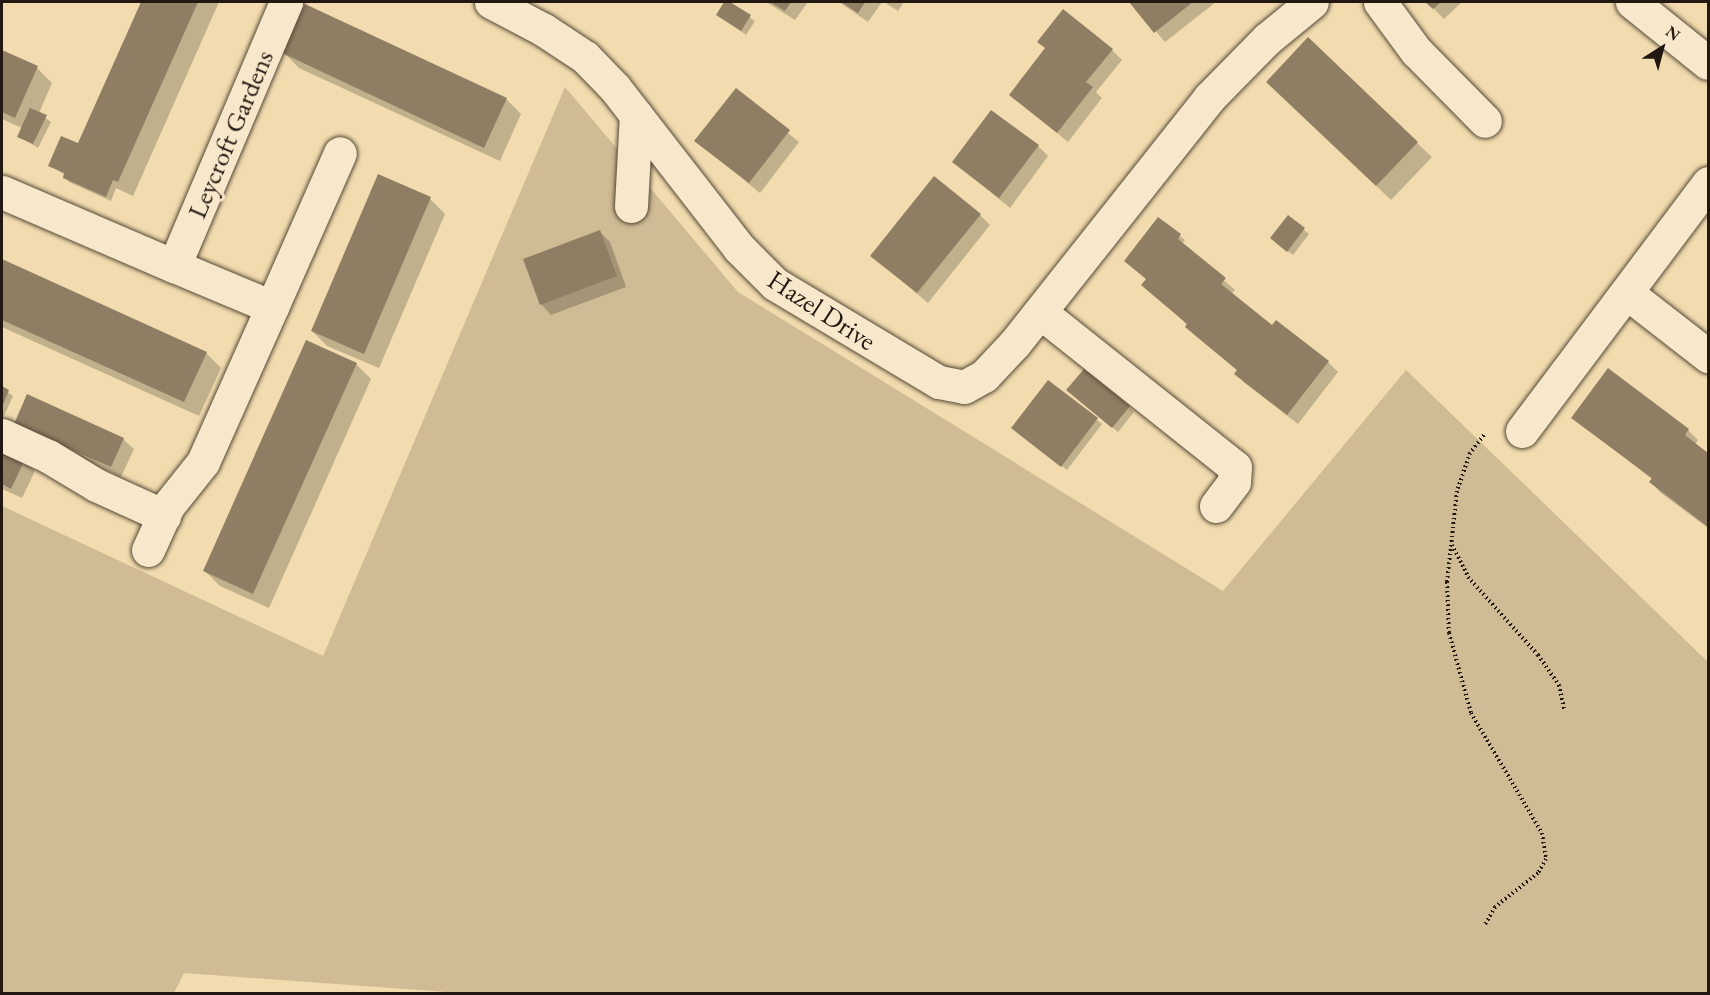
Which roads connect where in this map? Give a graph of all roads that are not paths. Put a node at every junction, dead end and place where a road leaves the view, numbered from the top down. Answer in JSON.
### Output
{"nodes":[{"id":1,"x":286,"y":2,"type":"edge"},
{"id":2,"x":491,"y":2,"type":"edge"},
{"id":3,"x":1312,"y":2,"type":"edge"},
{"id":4,"x":1380,"y":2,"type":"edge"},
{"id":5,"x":1632,"y":2,"type":"edge"},
{"id":6,"x":1708,"y":63,"type":"edge"},
{"id":7,"x":636,"y":115,"type":"junction"},
{"id":8,"x":1485,"y":121,"type":"dead end"},
{"id":9,"x":340,"y":153,"type":"dead end"},
{"id":10,"x":1708,"y":183,"type":"edge"},
{"id":11,"x":2,"y":192,"type":"edge"},
{"id":12,"x":631,"y":206,"type":"dead end"},
{"id":13,"x":174,"y":266,"type":"junction"},
{"id":14,"x":1627,"y":293,"type":"junction"},
{"id":15,"x":272,"y":307,"type":"junction"},
{"id":16,"x":1041,"y":312,"type":"junction"},
{"id":17,"x":1708,"y":356,"type":"edge"},
{"id":18,"x":1507,"y":429,"type":"road end"},
{"id":19,"x":2,"y":435,"type":"edge"},
{"id":20,"x":1216,"y":506,"type":"dead end"},
{"id":21,"x":164,"y":516,"type":"junction"},
{"id":22,"x":148,"y":550,"type":"dead end"}],
"edges":[{"from":1,"to":13,"type":"street","name":"Leycroft Gardens"},
{"from":2,"to":7,"type":"street","name":"Hazel Drive"},
{"from":3,"to":16,"type":"street","name":"Hazel Drive"},
{"from":4,"to":8,"type":"street"},
{"from":5,"to":6,"type":"street"},
{"from":7,"to":12,"type":"street"},
{"from":7,"to":16,"type":"street","name":"Hazel Drive"},
{"from":9,"to":15,"type":"street"},
{"from":10,"to":14,"type":"street"},
{"from":11,"to":13,"type":"street"},
{"from":13,"to":15,"type":"street"},
{"from":14,"to":17,"type":"street"},
{"from":14,"to":18,"type":"street"},
{"from":15,"to":21,"type":"street"},
{"from":16,"to":20,"type":"street"},
{"from":19,"to":21,"type":"street"},
{"from":21,"to":22,"type":"street"}]}
